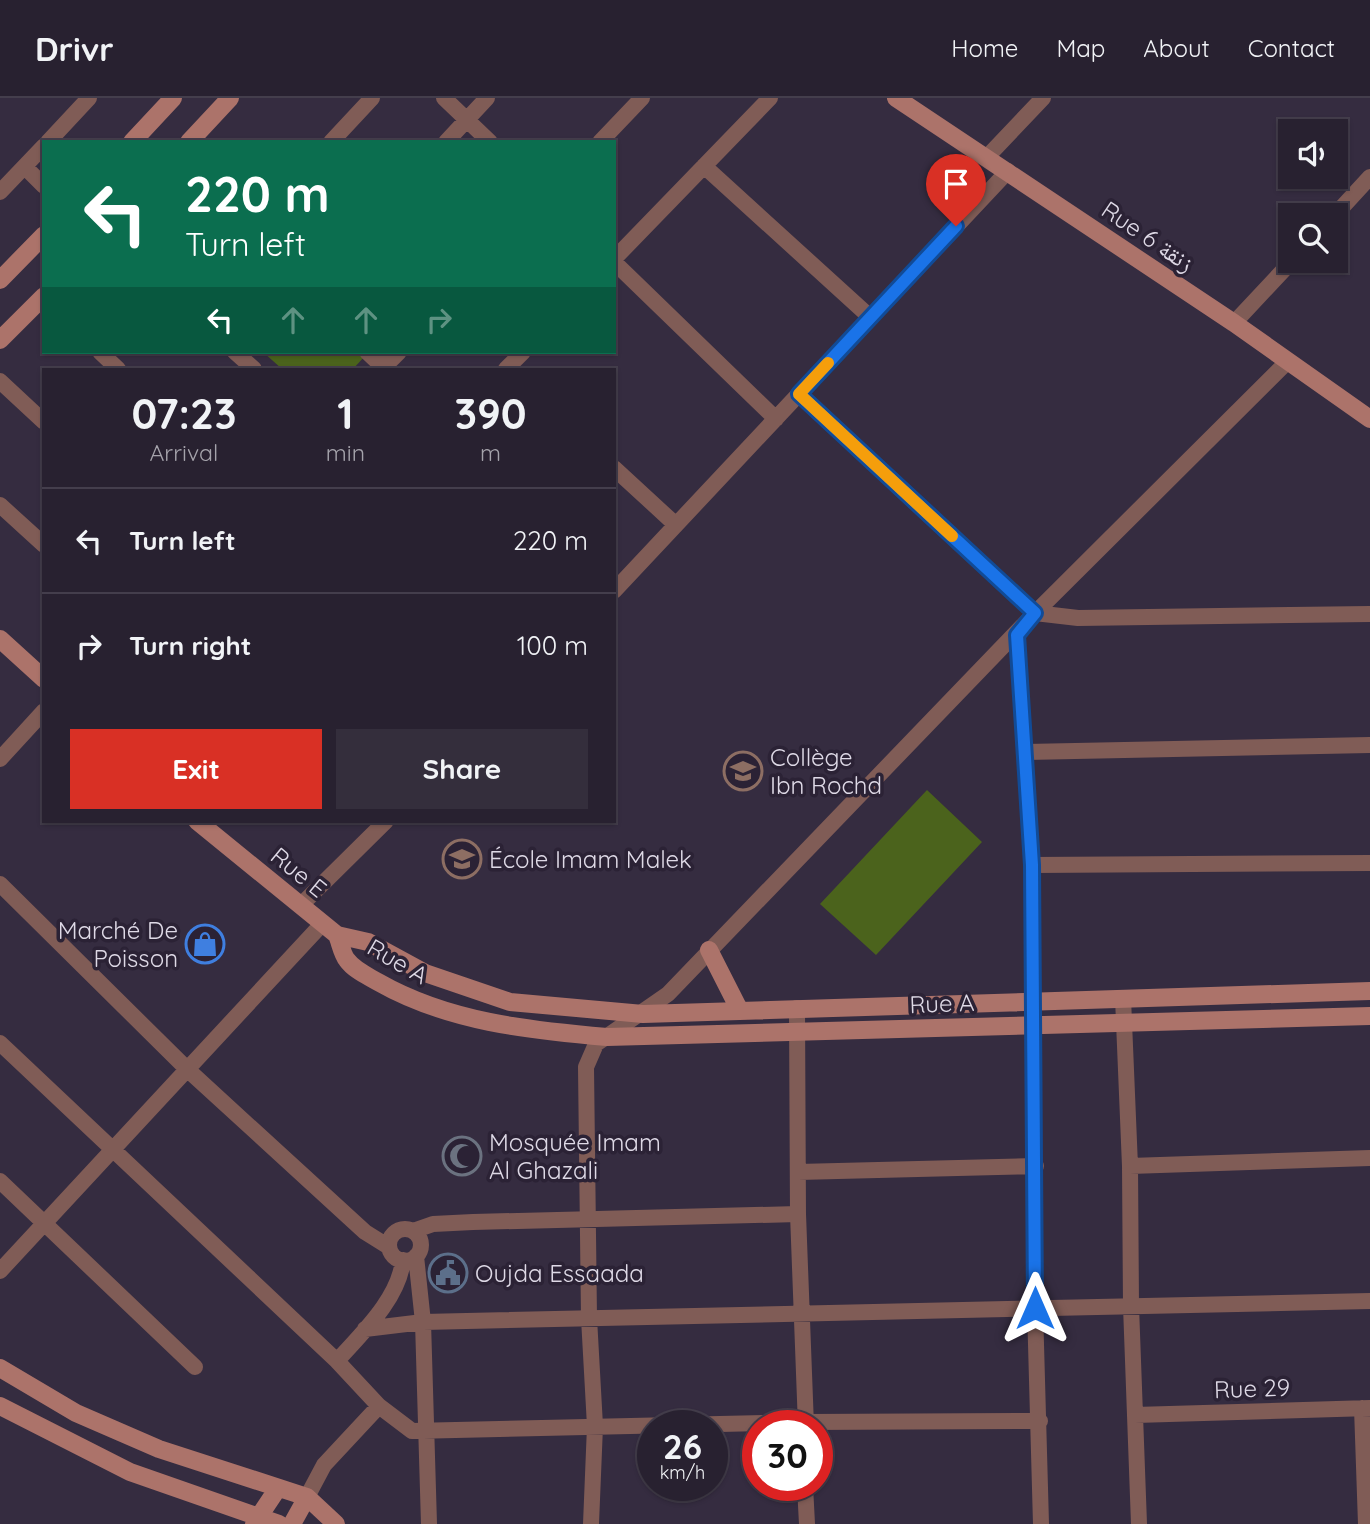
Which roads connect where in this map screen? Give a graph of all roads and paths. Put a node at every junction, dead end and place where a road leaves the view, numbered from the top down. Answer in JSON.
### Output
{"nodes":[{"id":1,"x":89,"y":98,"type":"edge"},
{"id":2,"x":173,"y":98,"type":"edge"},
{"id":3,"x":372,"y":98,"type":"edge"},
{"id":4,"x":444,"y":98,"type":"edge"},
{"id":5,"x":487,"y":98,"type":"edge"},
{"id":6,"x":642,"y":98,"type":"edge"},
{"id":7,"x":770,"y":98,"type":"edge"},
{"id":8,"x":896,"y":98,"type":"edge"},
{"id":9,"x":1042,"y":98,"type":"edge"},
{"id":10,"x":225,"y":100,"type":"edge"},
{"id":11,"x":467,"y":120,"type":"junction"},
{"id":12,"x":50,"y":140,"type":"edge"},
{"id":13,"x":134,"y":140,"type":"edge"},
{"id":14,"x":192,"y":140,"type":"edge"},
{"id":15,"x":333,"y":140,"type":"edge"},
{"id":16,"x":448,"y":140,"type":"edge"},
{"id":17,"x":487,"y":140,"type":"edge"},
{"id":18,"x":602,"y":140,"type":"edge"},
{"id":19,"x":42,"y":148,"type":"edge"},
{"id":20,"x":986,"y":157,"type":"junction"},
{"id":21,"x":704,"y":166,"type":"junction"},
{"id":22,"x":25,"y":167,"type":"junction"},
{"id":23,"x":1008,"y":171,"type":"junction"},
{"id":24,"x":1370,"y":177,"type":"edge"},
{"id":25,"x":42,"y":184,"type":"edge"},
{"id":26,"x":0,"y":192,"type":"edge"},
{"id":27,"x":1346,"y":203,"type":"edge"},
{"id":28,"x":42,"y":237,"type":"edge"},
{"id":29,"x":616,"y":259,"type":"edge"},
{"id":30,"x":616,"y":263,"type":"edge"},
{"id":31,"x":1281,"y":273,"type":"edge"},
{"id":32,"x":0,"y":280,"type":"edge"},
{"id":33,"x":42,"y":298,"type":"edge"},
{"id":34,"x":870,"y":317,"type":"junction"},
{"id":35,"x":1234,"y":323,"type":"junction"},
{"id":36,"x":0,"y":340,"type":"edge"},
{"id":37,"x":102,"y":354,"type":"edge"},
{"id":38,"x":237,"y":354,"type":"edge"},
{"id":39,"x":369,"y":354,"type":"edge"},
{"id":40,"x":397,"y":354,"type":"edge"},
{"id":41,"x":521,"y":354,"type":"edge"},
{"id":42,"x":1288,"y":361,"type":"junction"},
{"id":43,"x":117,"y":368,"type":"edge"},
{"id":44,"x":253,"y":368,"type":"edge"},
{"id":45,"x":382,"y":368,"type":"edge"},
{"id":46,"x":384,"y":368,"type":"edge"},
{"id":47,"x":507,"y":368,"type":"edge"},
{"id":48,"x":0,"y":381,"type":"edge"},
{"id":49,"x":799,"y":394,"type":"junction"},
{"id":50,"x":776,"y":419,"type":"junction"},
{"id":51,"x":1370,"y":419,"type":"edge"},
{"id":52,"x":42,"y":420,"type":"edge"},
{"id":53,"x":616,"y":470,"type":"edge"},
{"id":54,"x":0,"y":505,"type":"edge"},
{"id":55,"x":676,"y":525,"type":"junction"},
{"id":56,"x":42,"y":543,"type":"edge"},
{"id":57,"x":616,"y":589,"type":"edge"},
{"id":58,"x":1035,"y":613,"type":"junction"},
{"id":59,"x":1370,"y":614,"type":"edge"},
{"id":60,"x":1017,"y":635,"type":"junction"},
{"id":61,"x":0,"y":639,"type":"edge"},
{"id":62,"x":42,"y":677,"type":"edge"},
{"id":63,"x":42,"y":713,"type":"edge"},
{"id":64,"x":1370,"y":745,"type":"edge"},
{"id":65,"x":1026,"y":752,"type":"junction"},
{"id":66,"x":0,"y":760,"type":"edge"},
{"id":67,"x":199,"y":823,"type":"edge"},
{"id":68,"x":384,"y":823,"type":"edge"},
{"id":69,"x":1370,"y":863,"type":"edge"},
{"id":70,"x":1032,"y":865,"type":"junction"},
{"id":71,"x":0,"y":884,"type":"edge"},
{"id":72,"x":301,"y":905,"type":"junction"},
{"id":73,"x":323,"y":923,"type":"junction"},
{"id":74,"x":337,"y":935,"type":"junction"},
{"id":75,"x":709,"y":950,"type":"junction"},
{"id":76,"x":1370,"y":991,"type":"edge"},
{"id":77,"x":1123,"y":998,"type":"junction"},
{"id":78,"x":1032,"y":1003,"type":"junction"},
{"id":79,"x":797,"y":1009,"type":"junction"},
{"id":80,"x":740,"y":1011,"type":"junction"},
{"id":81,"x":643,"y":1014,"type":"junction"},
{"id":82,"x":1370,"y":1016,"type":"edge"},
{"id":83,"x":1124,"y":1021,"type":"junction"},
{"id":84,"x":1032,"y":1024,"type":"junction"},
{"id":85,"x":797,"y":1032,"type":"junction"},
{"id":86,"x":607,"y":1037,"type":"junction"},
{"id":87,"x":0,"y":1043,"type":"edge"},
{"id":88,"x":188,"y":1070,"type":"junction"},
{"id":89,"x":114,"y":1151,"type":"junction"},
{"id":90,"x":1370,"y":1158,"type":"edge"},
{"id":91,"x":1036,"y":1166,"type":"junction"},
{"id":92,"x":1130,"y":1167,"type":"junction"},
{"id":93,"x":798,"y":1172,"type":"junction"},
{"id":94,"x":0,"y":1181,"type":"edge"},
{"id":95,"x":798,"y":1214,"type":"junction"},
{"id":96,"x":588,"y":1221,"type":"junction"},
{"id":97,"x":45,"y":1223,"type":"junction"},
{"id":98,"x":413,"y":1231,"type":"junction"},
{"id":99,"x":389,"y":1247,"type":"junction"},
{"id":100,"x":410,"y":1258,"type":"junction"},
{"id":101,"x":0,"y":1271,"type":"edge"},
{"id":102,"x":1370,"y":1301,"type":"edge"},
{"id":103,"x":1131,"y":1306,"type":"junction"},
{"id":104,"x":1035,"y":1308,"type":"junction"},
{"id":105,"x":803,"y":1315,"type":"junction"},
{"id":106,"x":589,"y":1318,"type":"junction"},
{"id":107,"x":423,"y":1322,"type":"junction"},
{"id":108,"x":365,"y":1329,"type":"junction"},
{"id":109,"x":337,"y":1361,"type":"junction"},
{"id":110,"x":195,"y":1367,"type":"dead end"},
{"id":111,"x":0,"y":1368,"type":"edge"},
{"id":112,"x":0,"y":1406,"type":"edge"},
{"id":113,"x":379,"y":1406,"type":"junction"},
{"id":114,"x":1366,"y":1408,"type":"edge"},
{"id":115,"x":806,"y":1410,"type":"edge"},
{"id":116,"x":1135,"y":1415,"type":"junction"},
{"id":117,"x":1040,"y":1421,"type":"junction"},
{"id":118,"x":833,"y":1424,"type":"edge"},
{"id":119,"x":742,"y":1425,"type":"edge"},
{"id":120,"x":595,"y":1426,"type":"junction"},
{"id":121,"x":427,"y":1432,"type":"junction"},
{"id":122,"x":278,"y":1488,"type":"junction"},
{"id":123,"x":307,"y":1497,"type":"junction"},
{"id":124,"x":806,"y":1501,"type":"edge"},
{"id":125,"x":255,"y":1521,"type":"edge"},
{"id":126,"x":279,"y":1524,"type":"edge"},
{"id":127,"x":292,"y":1524,"type":"edge"},
{"id":128,"x":336,"y":1524,"type":"edge"},
{"id":129,"x":429,"y":1524,"type":"edge"},
{"id":130,"x":591,"y":1524,"type":"edge"},
{"id":131,"x":807,"y":1524,"type":"edge"},
{"id":132,"x":1041,"y":1524,"type":"edge"},
{"id":133,"x":1139,"y":1524,"type":"edge"},
{"id":134,"x":1366,"y":1524,"type":"edge"}],
"edges":[{"from":1,"to":12,"type":"street"},
{"from":2,"to":13,"type":"street"},
{"from":3,"to":15,"type":"street"},
{"from":4,"to":11,"type":"street"},
{"from":5,"to":11,"type":"street"},
{"from":6,"to":18,"type":"street"},
{"from":7,"to":21,"type":"street"},
{"from":8,"to":20,"type":"street","name":"Rue 6 زنقة"},
{"from":9,"to":20,"type":"street"},
{"from":10,"to":14,"type":"street"},
{"from":11,"to":16,"type":"street"},
{"from":11,"to":17,"type":"street"},
{"from":19,"to":22,"type":"street"},
{"from":20,"to":23,"type":"street","name":"Rue 6 زنقة"},
{"from":21,"to":29,"type":"street"},
{"from":21,"to":34,"type":"street"},
{"from":22,"to":25,"type":"street"},
{"from":22,"to":26,"type":"street"},
{"from":23,"to":34,"type":"street"},
{"from":23,"to":35,"type":"street","name":"Rue 6 زنقة"},
{"from":24,"to":27,"type":"street"},
{"from":28,"to":32,"type":"street"},
{"from":30,"to":50,"type":"street"},
{"from":31,"to":35,"type":"street"},
{"from":33,"to":36,"type":"street"},
{"from":34,"to":49,"type":"street"},
{"from":35,"to":42,"type":"street","name":"Rue 6 زنقة"},
{"from":37,"to":43,"type":"street"},
{"from":38,"to":44,"type":"street"},
{"from":39,"to":45,"type":"street"},
{"from":40,"to":46,"type":"street"},
{"from":41,"to":47,"type":"street"},
{"from":42,"to":51,"type":"street","name":"Rue 6 زنقة"},
{"from":42,"to":58,"type":"street"},
{"from":48,"to":52,"type":"street"},
{"from":49,"to":50,"type":"street"},
{"from":49,"to":58,"type":"street"},
{"from":50,"to":55,"type":"street"},
{"from":53,"to":55,"type":"street"},
{"from":54,"to":56,"type":"street"},
{"from":55,"to":57,"type":"street"},
{"from":58,"to":59,"type":"street"},
{"from":58,"to":60,"type":"street"},
{"from":60,"to":65,"type":"street"},
{"from":60,"to":75,"type":"street"},
{"from":61,"to":62,"type":"street"},
{"from":63,"to":66,"type":"street"},
{"from":64,"to":65,"type":"street"},
{"from":65,"to":70,"type":"street"},
{"from":67,"to":72,"type":"street","name":"Rue E"},
{"from":68,"to":72,"type":"street"},
{"from":69,"to":70,"type":"street"},
{"from":70,"to":78,"type":"street"},
{"from":71,"to":88,"type":"street"},
{"from":72,"to":73,"type":"street","name":"Rue E"},
{"from":73,"to":74,"type":"street","name":"Rue E"},
{"from":73,"to":88,"type":"street"},
{"from":74,"to":81,"type":"street","name":"Rue A"},
{"from":74,"to":86,"type":"street","name":"Rue A"},
{"from":75,"to":80,"type":"street"},
{"from":75,"to":81,"type":"street"},
{"from":76,"to":77,"type":"street","name":"Rue A"},
{"from":77,"to":78,"type":"street","name":"Rue A"},
{"from":77,"to":83,"type":"street"},
{"from":78,"to":79,"type":"street","name":"Rue A"},
{"from":78,"to":84,"type":"street"},
{"from":79,"to":80,"type":"street","name":"Rue A"},
{"from":79,"to":85,"type":"street"},
{"from":80,"to":81,"type":"street","name":"Rue A"},
{"from":81,"to":86,"type":"street"},
{"from":82,"to":83,"type":"street","name":"Rue A"},
{"from":83,"to":84,"type":"street","name":"Rue A"},
{"from":83,"to":92,"type":"street"},
{"from":84,"to":85,"type":"street","name":"Rue A"},
{"from":84,"to":91,"type":"street"},
{"from":85,"to":86,"type":"street","name":"Rue A"},
{"from":85,"to":93,"type":"street"},
{"from":86,"to":96,"type":"street"},
{"from":87,"to":89,"type":"street"},
{"from":88,"to":89,"type":"street"},
{"from":88,"to":99,"type":"street"},
{"from":89,"to":97,"type":"street"},
{"from":89,"to":109,"type":"street"},
{"from":90,"to":92,"type":"street"},
{"from":91,"to":93,"type":"street"},
{"from":91,"to":104,"type":"street"},
{"from":92,"to":103,"type":"street"},
{"from":93,"to":95,"type":"street"},
{"from":94,"to":97,"type":"street"},
{"from":95,"to":96,"type":"street"},
{"from":95,"to":105,"type":"street"},
{"from":96,"to":98,"type":"street"},
{"from":96,"to":106,"type":"street"},
{"from":97,"to":101,"type":"street"},
{"from":97,"to":110,"type":"street"},
{"from":98,"to":99,"type":"street"},
{"from":98,"to":100,"type":"street"},
{"from":99,"to":100,"type":"street"},
{"from":100,"to":107,"type":"street"},
{"from":100,"to":108,"type":"street"},
{"from":102,"to":103,"type":"street"},
{"from":103,"to":104,"type":"street"},
{"from":103,"to":116,"type":"street"},
{"from":104,"to":105,"type":"street"},
{"from":104,"to":117,"type":"street"},
{"from":105,"to":106,"type":"street"},
{"from":105,"to":115,"type":"street"},
{"from":106,"to":107,"type":"street"},
{"from":106,"to":120,"type":"street"},
{"from":107,"to":108,"type":"street"},
{"from":107,"to":121,"type":"street"},
{"from":108,"to":109,"type":"street"},
{"from":109,"to":113,"type":"street"},
{"from":111,"to":122,"type":"street"},
{"from":112,"to":125,"type":"street"},
{"from":113,"to":121,"type":"street"},
{"from":113,"to":123,"type":"street"},
{"from":114,"to":116,"type":"street","name":"Rue 29"},
{"from":114,"to":134,"type":"street"},
{"from":116,"to":133,"type":"street"},
{"from":117,"to":118,"type":"street"},
{"from":117,"to":132,"type":"street"},
{"from":119,"to":120,"type":"street"},
{"from":120,"to":121,"type":"street"},
{"from":120,"to":130,"type":"street"},
{"from":121,"to":129,"type":"street"},
{"from":122,"to":123,"type":"street"},
{"from":122,"to":125,"type":"street"},
{"from":123,"to":127,"type":"street"},
{"from":123,"to":128,"type":"street"},
{"from":124,"to":131,"type":"street"},
{"from":125,"to":126,"type":"street"}]}
